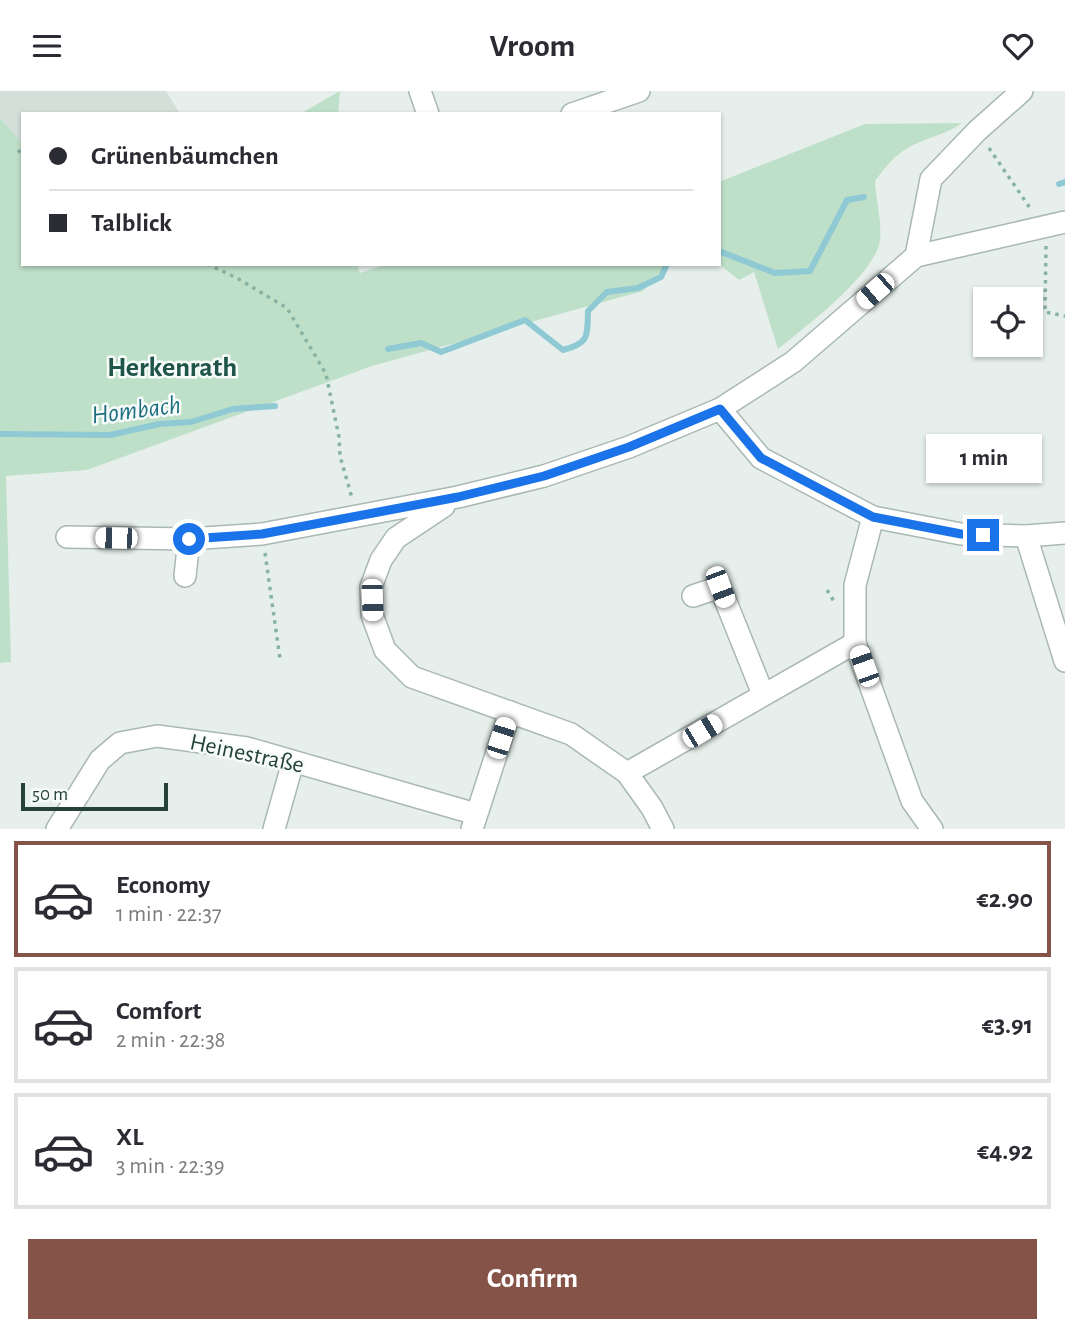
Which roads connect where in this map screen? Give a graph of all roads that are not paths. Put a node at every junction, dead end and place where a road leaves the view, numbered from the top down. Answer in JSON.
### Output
{"nodes":[{"id":1,"x":420,"y":91,"type":"edge"},
{"id":2,"x":639,"y":91,"type":"edge"},
{"id":3,"x":1022,"y":91,"type":"edge"},
{"id":4,"x":427,"y":112,"type":"edge"},
{"id":5,"x":578,"y":112,"type":"edge"},
{"id":6,"x":1048,"y":226,"type":"edge"},
{"id":7,"x":916,"y":256,"type":"junction"},
{"id":8,"x":720,"y":409,"type":"junction"},
{"id":9,"x":458,"y":497,"type":"junction"},
{"id":10,"x":361,"y":516,"type":"junction"},
{"id":11,"x":873,"y":517,"type":"junction"},
{"id":12,"x":1065,"y":533,"type":"edge"},
{"id":13,"x":1026,"y":536,"type":"junction"},
{"id":14,"x":67,"y":537,"type":"dead end"},
{"id":15,"x":396,"y":538,"type":"junction"},
{"id":16,"x":189,"y":539,"type":"junction"},
{"id":17,"x":185,"y":576,"type":"dead end"},
{"id":18,"x":692,"y":596,"type":"dead end"},
{"id":19,"x":855,"y":643,"type":"junction"},
{"id":20,"x":1065,"y":661,"type":"edge"},
{"id":21,"x":763,"y":694,"type":"junction"},
{"id":22,"x":510,"y":712,"type":"junction"},
{"id":23,"x":293,"y":762,"type":"junction"},
{"id":24,"x":627,"y":773,"type":"junction"},
{"id":25,"x":474,"y":822,"type":"edge"},
{"id":26,"x":57,"y":829,"type":"edge"},
{"id":27,"x":274,"y":829,"type":"edge"},
{"id":28,"x":663,"y":829,"type":"edge"},
{"id":29,"x":932,"y":829,"type":"edge"}],
"edges":[{"from":1,"to":4,"type":"street"},
{"from":2,"to":5,"type":"street"},
{"from":3,"to":7,"type":"street"},
{"from":6,"to":7,"type":"street"},
{"from":7,"to":8,"type":"street"},
{"from":8,"to":9,"type":"street"},
{"from":8,"to":11,"type":"street"},
{"from":9,"to":10,"type":"street"},
{"from":9,"to":15,"type":"street"},
{"from":10,"to":15,"type":"street"},
{"from":10,"to":16,"type":"street"},
{"from":11,"to":13,"type":"street"},
{"from":11,"to":19,"type":"street"},
{"from":12,"to":13,"type":"street"},
{"from":13,"to":20,"type":"street"},
{"from":14,"to":16,"type":"street"},
{"from":15,"to":22,"type":"street"},
{"from":16,"to":17,"type":"street"},
{"from":18,"to":21,"type":"street"},
{"from":19,"to":21,"type":"street"},
{"from":19,"to":29,"type":"street"},
{"from":21,"to":24,"type":"street"},
{"from":22,"to":24,"type":"street"},
{"from":22,"to":25,"type":"street"},
{"from":23,"to":25,"type":"street","name":"Heinestraße"},
{"from":23,"to":26,"type":"street","name":"Heinestraße"},
{"from":23,"to":27,"type":"street"},
{"from":24,"to":28,"type":"street"}]}
